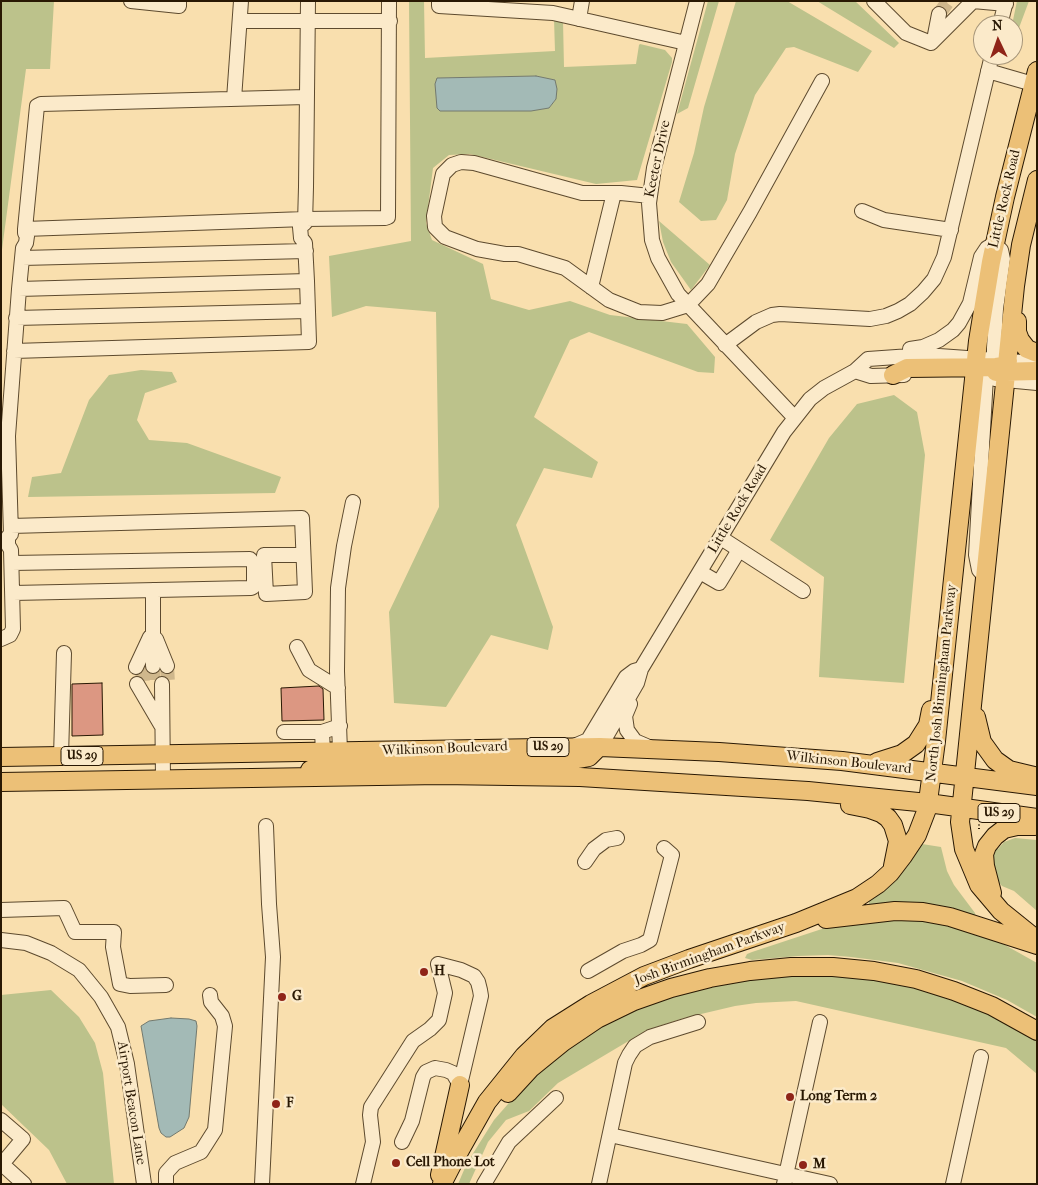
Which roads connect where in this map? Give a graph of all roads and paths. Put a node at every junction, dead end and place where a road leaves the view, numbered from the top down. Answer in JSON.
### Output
{"nodes":[{"id":1,"x":131,"y":1,"type":"edge"},
{"id":2,"x":179,"y":1,"type":"edge"},
{"id":3,"x":242,"y":1,"type":"edge"},
{"id":4,"x":308,"y":1,"type":"edge"},
{"id":5,"x":389,"y":1,"type":"edge"},
{"id":6,"x":439,"y":1,"type":"edge"},
{"id":7,"x":582,"y":1,"type":"edge"},
{"id":8,"x":697,"y":1,"type":"edge"},
{"id":9,"x":874,"y":1,"type":"edge"},
{"id":10,"x":973,"y":1,"type":"edge"},
{"id":11,"x":1006,"y":3,"type":"edge"},
{"id":12,"x":523,"y":6,"type":"edge"},
{"id":13,"x":939,"y":14,"type":"tunnel mouth"},
{"id":14,"x":580,"y":19,"type":"junction"},
{"id":15,"x":240,"y":21,"type":"junction"},
{"id":16,"x":390,"y":21,"type":"junction"},
{"id":17,"x":306,"y":22,"type":"junction"},
{"id":18,"x":934,"y":40,"type":"junction"},
{"id":19,"x":686,"y":43,"type":"junction"},
{"id":20,"x":990,"y":65,"type":"edge"},
{"id":21,"x":988,"y":71,"type":"junction"},
{"id":22,"x":1035,"y":78,"type":"edge"},
{"id":23,"x":822,"y":81,"type":"dead end"},
{"id":24,"x":306,"y":97,"type":"junction"},
{"id":25,"x":234,"y":98,"type":"junction"},
{"id":26,"x":1037,"y":180,"type":"edge"},
{"id":27,"x":614,"y":193,"type":"junction"},
{"id":28,"x":650,"y":196,"type":"junction"},
{"id":29,"x":862,"y":211,"type":"dead end"},
{"id":30,"x":305,"y":221,"type":"junction"},
{"id":31,"x":950,"y":230,"type":"junction"},
{"id":32,"x":25,"y":231,"type":"junction"},
{"id":33,"x":994,"y":244,"type":"junction"},
{"id":34,"x":305,"y":247,"type":"junction"},
{"id":35,"x":23,"y":253,"type":"junction"},
{"id":36,"x":307,"y":281,"type":"junction"},
{"id":37,"x":591,"y":287,"type":"junction"},
{"id":38,"x":19,"y":289,"type":"junction"},
{"id":39,"x":1013,"y":304,"type":"junction"},
{"id":40,"x":688,"y":306,"type":"junction"},
{"id":41,"x":308,"y":312,"type":"junction"},
{"id":42,"x":16,"y":318,"type":"junction"},
{"id":43,"x":725,"y":345,"type":"junction"},
{"id":44,"x":14,"y":351,"type":"junction"},
{"id":45,"x":1037,"y":354,"type":"edge"},
{"id":46,"x":883,"y":358,"type":"junction"},
{"id":47,"x":1037,"y":363,"type":"edge"},
{"id":48,"x":990,"y":369,"type":"junction"},
{"id":49,"x":856,"y":371,"type":"junction"},
{"id":50,"x":1037,"y":371,"type":"edge"},
{"id":51,"x":893,"y":375,"type":"joint"},
{"id":52,"x":1037,"y":383,"type":"edge"},
{"id":53,"x":794,"y":417,"type":"junction"},
{"id":54,"x":353,"y":502,"type":"dead end"},
{"id":55,"x":11,"y":530,"type":"junction"},
{"id":56,"x":721,"y":538,"type":"junction"},
{"id":57,"x":739,"y":550,"type":"junction"},
{"id":58,"x":304,"y":555,"type":"dead end"},
{"id":59,"x":11,"y":556,"type":"junction"},
{"id":60,"x":700,"y":572,"type":"junction"},
{"id":61,"x":153,"y":590,"type":"junction"},
{"id":62,"x":804,"y":591,"type":"dead end"},
{"id":63,"x":12,"y":593,"type":"junction"},
{"id":64,"x":153,"y":632,"type":"junction"},
{"id":65,"x":1,"y":639,"type":"edge"},
{"id":66,"x":297,"y":647,"type":"dead end"},
{"id":67,"x":64,"y":653,"type":"dead end"},
{"id":68,"x":642,"y":669,"type":"junction"},
{"id":69,"x":943,"y":683,"type":"junction"},
{"id":70,"x":153,"y":684,"type":"tunnel mouth"},
{"id":71,"x":636,"y":684,"type":"junction"},
{"id":72,"x":975,"y":686,"type":"junction"},
{"id":73,"x":338,"y":688,"type":"junction"},
{"id":74,"x":340,"y":726,"type":"junction"},
{"id":75,"x":284,"y":732,"type":"dead end"},
{"id":76,"x":322,"y":732,"type":"junction"},
{"id":77,"x":570,"y":746,"type":"junction"},
{"id":78,"x":600,"y":747,"type":"junction"},
{"id":79,"x":655,"y":748,"type":"junction"},
{"id":80,"x":331,"y":751,"type":"junction"},
{"id":81,"x":162,"y":754,"type":"junction"},
{"id":82,"x":61,"y":756,"type":"junction"},
{"id":83,"x":1,"y":757,"type":"edge"},
{"id":84,"x":859,"y":764,"type":"junction"},
{"id":85,"x":932,"y":772,"type":"junction"},
{"id":86,"x":302,"y":776,"type":"junction"},
{"id":87,"x":965,"y":776,"type":"junction"},
{"id":88,"x":1037,"y":777,"type":"edge"},
{"id":89,"x":163,"y":779,"type":"junction"},
{"id":90,"x":1,"y":782,"type":"edge"},
{"id":91,"x":1037,"y":786,"type":"edge"},
{"id":92,"x":808,"y":791,"type":"junction"},
{"id":93,"x":928,"y":803,"type":"junction"},
{"id":94,"x":961,"y":808,"type":"junction"},
{"id":95,"x":1037,"y":818,"type":"edge"},
{"id":96,"x":979,"y":822,"type":"dead end"},
{"id":97,"x":266,"y":826,"type":"dead end"},
{"id":98,"x":1037,"y":826,"type":"edge"},
{"id":99,"x":974,"y":829,"type":"dead end"},
{"id":100,"x":979,"y":830,"type":"junction"},
{"id":101,"x":984,"y":834,"type":"dead end"},
{"id":102,"x":617,"y":838,"type":"dead end"},
{"id":103,"x":664,"y":848,"type":"dead end"},
{"id":104,"x":585,"y":862,"type":"dead end"},
{"id":105,"x":890,"y":873,"type":"junction"},
{"id":106,"x":1,"y":910,"type":"edge"},
{"id":107,"x":1001,"y":911,"type":"junction"},
{"id":108,"x":796,"y":923,"type":"junction"},
{"id":109,"x":1,"y":940,"type":"edge"},
{"id":110,"x":1037,"y":940,"type":"edge"},
{"id":111,"x":1037,"y":945,"type":"edge"},
{"id":112,"x":588,"y":971,"type":"dead end"},
{"id":113,"x":166,"y":985,"type":"dead end"},
{"id":114,"x":210,"y":995,"type":"dead end"},
{"id":115,"x":698,"y":1022,"type":"dead end"},
{"id":116,"x":820,"y":1022,"type":"dead end"},
{"id":117,"x":1037,"y":1032,"type":"edge"},
{"id":118,"x":981,"y":1057,"type":"dead end"},
{"id":119,"x":460,"y":1085,"type":"junction"},
{"id":120,"x":556,"y":1098,"type":"dead end"},
{"id":121,"x":1,"y":1120,"type":"edge"},
{"id":122,"x":474,"y":1126,"type":"junction"},
{"id":123,"x":610,"y":1135,"type":"junction"},
{"id":124,"x":402,"y":1142,"type":"dead end"},
{"id":125,"x":2,"y":1164,"type":"edge"},
{"id":126,"x":785,"y":1179,"type":"edge"},
{"id":127,"x":24,"y":1184,"type":"edge"},
{"id":128,"x":144,"y":1184,"type":"edge"},
{"id":129,"x":166,"y":1184,"type":"edge"},
{"id":130,"x":262,"y":1184,"type":"edge"},
{"id":131,"x":363,"y":1184,"type":"edge"},
{"id":132,"x":438,"y":1184,"type":"edge"},
{"id":133,"x":442,"y":1184,"type":"edge"},
{"id":134,"x":484,"y":1184,"type":"edge"},
{"id":135,"x":599,"y":1184,"type":"edge"},
{"id":136,"x":830,"y":1184,"type":"edge"},
{"id":137,"x":953,"y":1184,"type":"edge"}],
"edges":[{"from":1,"to":2,"type":"street"},
{"from":3,"to":15,"type":"street"},
{"from":4,"to":17,"type":"street"},
{"from":5,"to":16,"type":"street"},
{"from":6,"to":12,"type":"street"},
{"from":7,"to":14,"type":"street"},
{"from":8,"to":19,"type":"street","name":"Keeter Drive"},
{"from":9,"to":18,"type":"street"},
{"from":10,"to":11,"type":"street"},
{"from":10,"to":18,"type":"street"},
{"from":12,"to":14,"type":"street"},
{"from":13,"to":18,"type":"street"},
{"from":14,"to":19,"type":"street"},
{"from":15,"to":17,"type":"street"},
{"from":15,"to":25,"type":"street"},
{"from":16,"to":17,"type":"street"},
{"from":16,"to":30,"type":"street"},
{"from":17,"to":24,"type":"street"},
{"from":19,"to":28,"type":"street","name":"Keeter Drive"},
{"from":20,"to":21,"type":"street"},
{"from":21,"to":22,"type":"street"},
{"from":21,"to":31,"type":"street"},
{"from":22,"to":33,"type":"main road","name":"Little Rock Road"},
{"from":23,"to":40,"type":"street"},
{"from":24,"to":25,"type":"street"},
{"from":24,"to":30,"type":"street"},
{"from":25,"to":32,"type":"street"},
{"from":26,"to":39,"type":"main road","name":"Little Rock Road"},
{"from":27,"to":28,"type":"street"},
{"from":27,"to":37,"type":"street"},
{"from":27,"to":37,"type":"street"},
{"from":28,"to":40,"type":"street","name":"Keeter Drive"},
{"from":29,"to":31,"type":"street"},
{"from":30,"to":32,"type":"street"},
{"from":30,"to":34,"type":"street"},
{"from":31,"to":43,"type":"street"},
{"from":32,"to":35,"type":"street"},
{"from":33,"to":46,"type":"street"},
{"from":33,"to":48,"type":"main road","name":"Little Rock Road"},
{"from":34,"to":35,"type":"street"},
{"from":34,"to":36,"type":"street"},
{"from":35,"to":38,"type":"street"},
{"from":36,"to":38,"type":"street"},
{"from":36,"to":41,"type":"street"},
{"from":37,"to":40,"type":"street"},
{"from":38,"to":42,"type":"street"},
{"from":39,"to":45,"type":"main road"},
{"from":39,"to":48,"type":"main road","name":"Little Rock Road"},
{"from":40,"to":43,"type":"street","name":"Keeter Drive"},
{"from":41,"to":42,"type":"street"},
{"from":41,"to":44,"type":"street"},
{"from":42,"to":44,"type":"street"},
{"from":43,"to":53,"type":"street","name":"Keeter Drive"},
{"from":44,"to":55,"type":"street"},
{"from":46,"to":48,"type":"street","name":"Little Rock Road"},
{"from":46,"to":49,"type":"street","name":"Little Rock Road"},
{"from":47,"to":48,"type":"street"},
{"from":48,"to":50,"type":"main road"},
{"from":48,"to":51,"type":"main road"},
{"from":48,"to":52,"type":"street"},
{"from":48,"to":69,"type":"main road","name":"North Josh Birmingham Parkway"},
{"from":48,"to":72,"type":"main road"},
{"from":49,"to":51,"type":"street"},
{"from":49,"to":53,"type":"street","name":"Little Rock Road"},
{"from":53,"to":56,"type":"street","name":"Little Rock Road"},
{"from":54,"to":73,"type":"street"},
{"from":55,"to":58,"type":"street"},
{"from":55,"to":59,"type":"street"},
{"from":56,"to":57,"type":"street"},
{"from":56,"to":60,"type":"street","name":"Little Rock Road"},
{"from":57,"to":60,"type":"street"},
{"from":57,"to":62,"type":"street"},
{"from":59,"to":61,"type":"street"},
{"from":59,"to":63,"type":"street"},
{"from":60,"to":68,"type":"street","name":"Little Rock Road"},
{"from":61,"to":63,"type":"street"},
{"from":61,"to":64,"type":"street"},
{"from":63,"to":65,"type":"street"},
{"from":64,"to":64,"type":"street"},
{"from":66,"to":73,"type":"street"},
{"from":67,"to":82,"type":"street"},
{"from":68,"to":71,"type":"street","name":"Little Rock Road"},
{"from":68,"to":77,"type":"street","name":"Little Rock Road"},
{"from":69,"to":84,"type":"main road"},
{"from":69,"to":85,"type":"main road","name":"North Josh Birmingham Parkway"},
{"from":70,"to":81,"type":"street"},
{"from":71,"to":78,"type":"street","name":"Little Rock Road"},
{"from":71,"to":79,"type":"street"},
{"from":72,"to":87,"type":"main road"},
{"from":72,"to":88,"type":"main road"},
{"from":73,"to":74,"type":"street"},
{"from":74,"to":76,"type":"street"},
{"from":74,"to":80,"type":"street"},
{"from":75,"to":76,"type":"street"},
{"from":76,"to":80,"type":"street"},
{"from":77,"to":78,"type":"main road","name":"Wilkinson Boulevard","number":"US 29"},
{"from":77,"to":80,"type":"main road","name":"Wilkinson Boulevard","number":"US 29"},
{"from":78,"to":79,"type":"main road","name":"Wilkinson Boulevard","number":"US 29"},
{"from":78,"to":86,"type":"main road"},
{"from":79,"to":84,"type":"main road","name":"Wilkinson Boulevard","number":"US 29"},
{"from":80,"to":81,"type":"main road","name":"Wilkinson Boulevard","number":"US 29"},
{"from":81,"to":82,"type":"main road","name":"Wilkinson Boulevard","number":"US 29"},
{"from":81,"to":89,"type":"street"},
{"from":82,"to":83,"type":"main road","name":"Wilkinson Boulevard","number":"US 29"},
{"from":84,"to":85,"type":"main road","name":"Wilkinson Boulevard","number":"US 29"},
{"from":85,"to":87,"type":"main road","name":"Wilkinson Boulevard","number":"US 29"},
{"from":85,"to":93,"type":"main road","name":"North Josh Birmingham Parkway"},
{"from":86,"to":89,"type":"main road","name":"Wilkinson Boulevard","number":"US 29"},
{"from":86,"to":92,"type":"main road","name":"Wilkinson Boulevard","number":"US 29"},
{"from":87,"to":91,"type":"main road","name":"Wilkinson Boulevard","number":"US 29"},
{"from":87,"to":94,"type":"main road"},
{"from":89,"to":90,"type":"main road","name":"Wilkinson Boulevard","number":"US 29"},
{"from":92,"to":93,"type":"main road","name":"Wilkinson Boulevard","number":"US 29"},
{"from":92,"to":105,"type":"main road"},
{"from":93,"to":94,"type":"main road","name":"Wilkinson Boulevard","number":"US 29"},
{"from":93,"to":105,"type":"main road","name":"North Josh Birmingham Parkway"},
{"from":94,"to":95,"type":"main road","name":"Wilkinson Boulevard","number":"US 29"},
{"from":94,"to":107,"type":"main road"},
{"from":96,"to":100,"type":"path"},
{"from":97,"to":130,"type":"street"},
{"from":98,"to":107,"type":"main road"},
{"from":99,"to":100,"type":"path"},
{"from":100,"to":101,"type":"path"},
{"from":102,"to":104,"type":"street"},
{"from":103,"to":112,"type":"street"},
{"from":105,"to":108,"type":"main road","name":"North Josh Birmingham Parkway"},
{"from":106,"to":113,"type":"street"},
{"from":107,"to":110,"type":"main road"},
{"from":108,"to":111,"type":"main road"},
{"from":108,"to":122,"type":"main road","name":"Josh Birmingham Parkway"},
{"from":109,"to":128,"type":"street","name":"Airport Beacon Lane"},
{"from":114,"to":129,"type":"street"},
{"from":115,"to":123,"type":"street"},
{"from":116,"to":126,"type":"street"},
{"from":117,"to":122,"type":"main road","name":"Josh Birmingham Parkway"},
{"from":118,"to":137,"type":"street"},
{"from":119,"to":124,"type":"street"},
{"from":119,"to":131,"type":"street"},
{"from":119,"to":132,"type":"main road"},
{"from":120,"to":134,"type":"street"},
{"from":121,"to":125,"type":"street"},
{"from":122,"to":133,"type":"main road","name":"Josh Birmingham Parkway"},
{"from":123,"to":126,"type":"street"},
{"from":123,"to":135,"type":"street"},
{"from":125,"to":127,"type":"street"},
{"from":126,"to":136,"type":"street"}]}
